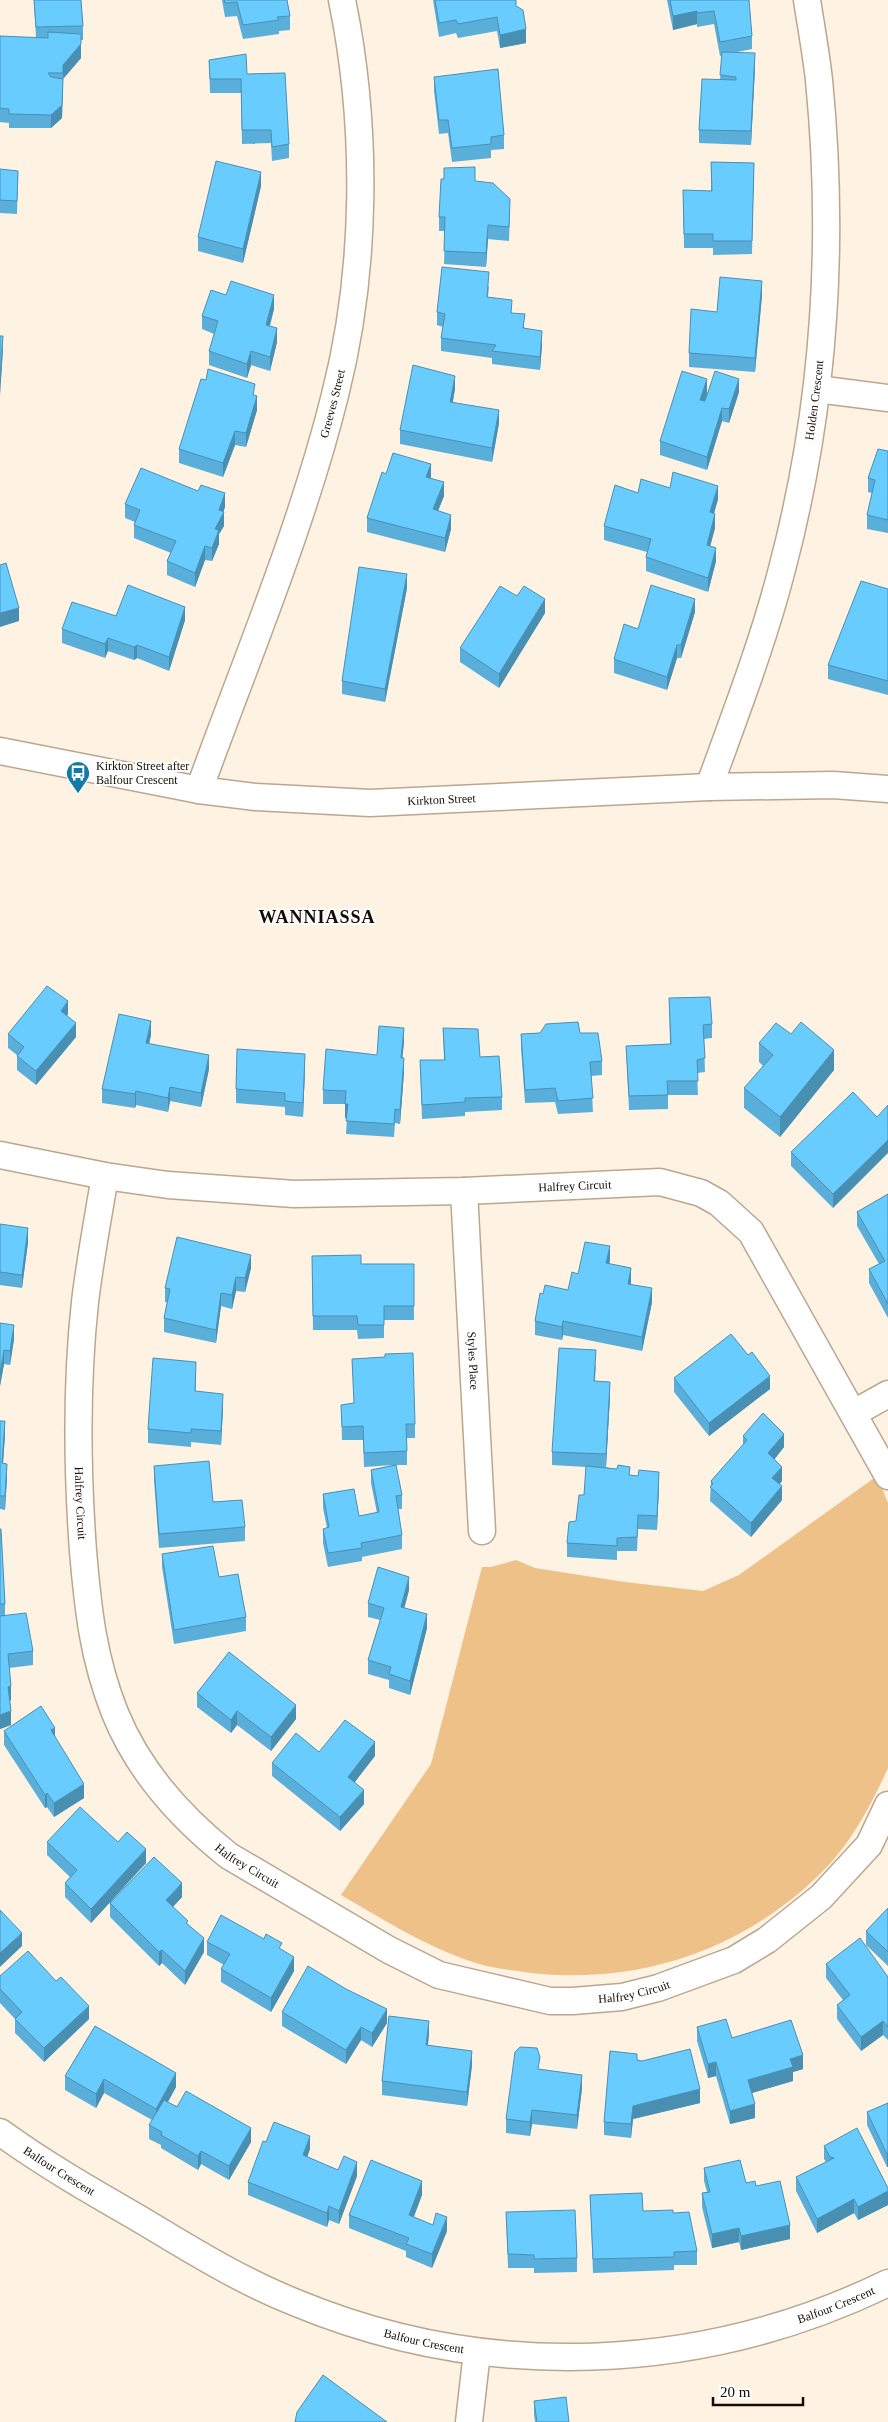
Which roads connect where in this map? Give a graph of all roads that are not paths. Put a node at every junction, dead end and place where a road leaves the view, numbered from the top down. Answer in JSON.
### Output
{"nodes":[{"id":1,"x":342,"y":0,"type":"edge"},
{"id":2,"x":806,"y":0,"type":"edge"},
{"id":3,"x":817,"y":389,"type":"junction"},
{"id":4,"x":888,"y":398,"type":"edge"},
{"id":5,"x":0,"y":751,"type":"edge"},
{"id":6,"x":709,"y":787,"type":"junction"},
{"id":7,"x":888,"y":789,"type":"edge"},
{"id":8,"x":199,"y":790,"type":"junction"},
{"id":9,"x":0,"y":1154,"type":"edge"},
{"id":10,"x":105,"y":1176,"type":"junction"},
{"id":11,"x":464,"y":1191,"type":"junction"},
{"id":12,"x":888,"y":1394,"type":"edge"},
{"id":13,"x":854,"y":1413,"type":"junction"},
{"id":14,"x":888,"y":1476,"type":"edge"},
{"id":15,"x":482,"y":1531,"type":"dead end"},
{"id":16,"x":888,"y":1805,"type":"edge"},
{"id":17,"x":0,"y":2132,"type":"edge"},
{"id":18,"x":888,"y":2283,"type":"edge"},
{"id":19,"x":478,"y":2352,"type":"junction"},
{"id":20,"x":469,"y":2422,"type":"edge"}],
"edges":[{"from":1,"to":8,"type":"street","name":"Greeves Street"},
{"from":2,"to":3,"type":"street","name":"Holden Crescent"},
{"from":3,"to":4,"type":"street"},
{"from":3,"to":6,"type":"street","name":"Holden Crescent"},
{"from":5,"to":8,"type":"street","name":"Kirkton Street"},
{"from":6,"to":7,"type":"street","name":"Kirkton Street"},
{"from":6,"to":8,"type":"street","name":"Kirkton Street"},
{"from":9,"to":10,"type":"street","name":"Halfrey Circuit"},
{"from":10,"to":11,"type":"street","name":"Halfrey Circuit"},
{"from":10,"to":16,"type":"street","name":"Halfrey Circuit"},
{"from":11,"to":13,"type":"street","name":"Halfrey Circuit"},
{"from":11,"to":15,"type":"street","name":"Styles Place"},
{"from":12,"to":13,"type":"street"},
{"from":13,"to":14,"type":"street","name":"Halfrey Circuit"},
{"from":17,"to":19,"type":"street","name":"Balfour Crescent"},
{"from":18,"to":19,"type":"street","name":"Balfour Crescent"},
{"from":19,"to":20,"type":"street"}]}
